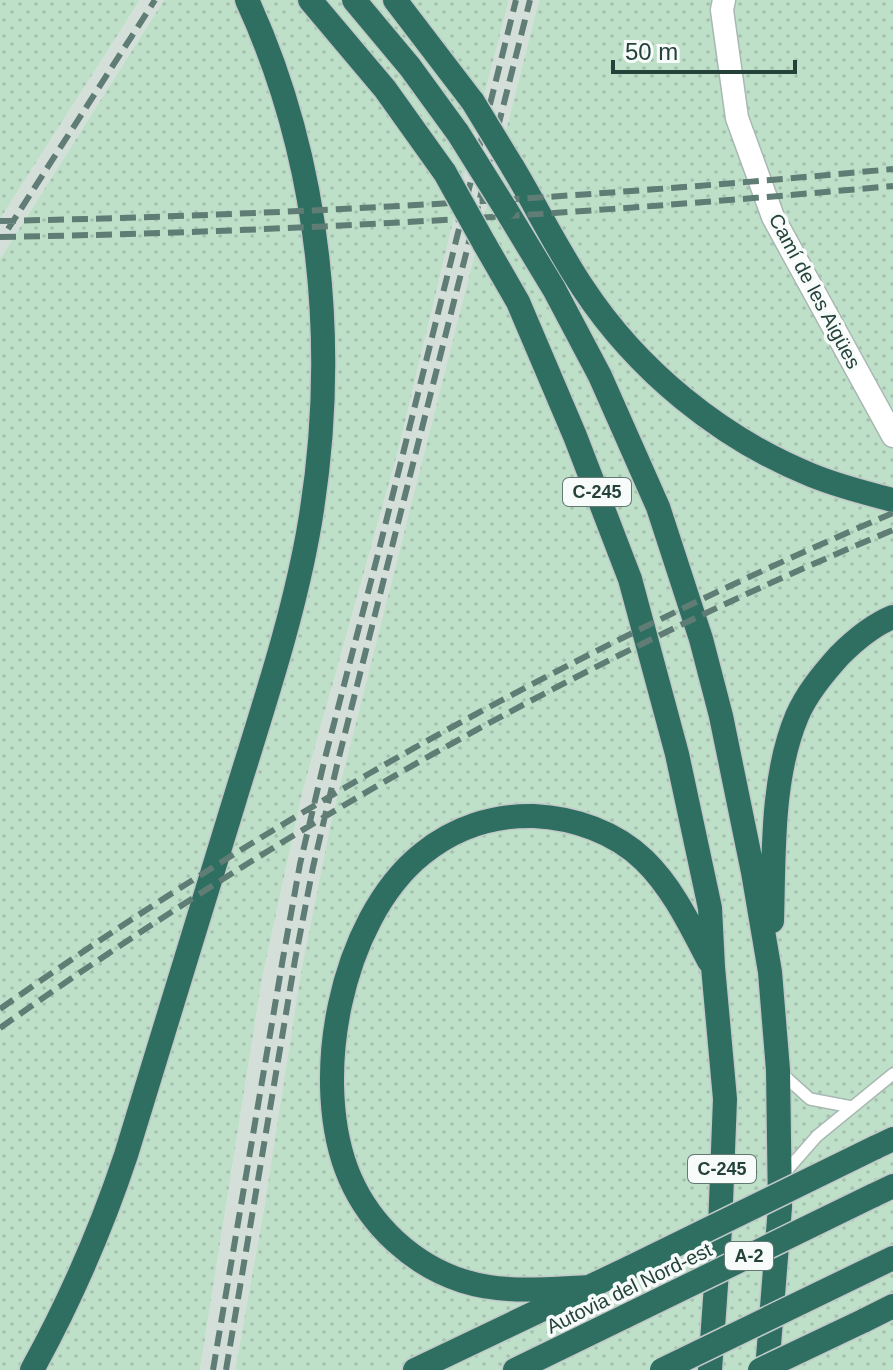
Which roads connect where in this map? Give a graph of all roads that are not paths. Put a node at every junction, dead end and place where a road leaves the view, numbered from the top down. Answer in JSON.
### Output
{"nodes":[{"id":1,"x":247,"y":0,"type":"edge"},
{"id":2,"x":310,"y":0,"type":"edge"},
{"id":3,"x":354,"y":0,"type":"edge"},
{"id":4,"x":395,"y":0,"type":"edge"},
{"id":5,"x":724,"y":0,"type":"edge"},
{"id":6,"x":893,"y":436,"type":"edge"},
{"id":7,"x":893,"y":500,"type":"edge"},
{"id":8,"x":893,"y":617,"type":"edge"},
{"id":9,"x":713,"y":967,"type":"junction"},
{"id":10,"x":770,"y":972,"type":"junction"},
{"id":11,"x":778,"y":1070,"type":"junction"},
{"id":12,"x":893,"y":1074,"type":"edge"},
{"id":13,"x":852,"y":1107,"type":"junction"},
{"id":14,"x":884,"y":1144,"type":"edge"},
{"id":15,"x":780,"y":1179,"type":"junction"},
{"id":16,"x":883,"y":1191,"type":"edge"},
{"id":17,"x":893,"y":1258,"type":"edge"},
{"id":18,"x":589,"y":1287,"type":"junction"},
{"id":19,"x":890,"y":1308,"type":"edge"},
{"id":20,"x":32,"y":1370,"type":"edge"},
{"id":21,"x":415,"y":1370,"type":"edge"},
{"id":22,"x":515,"y":1370,"type":"edge"},
{"id":23,"x":662,"y":1370,"type":"edge"},
{"id":24,"x":710,"y":1370,"type":"edge"},
{"id":25,"x":760,"y":1370,"type":"edge"},
{"id":26,"x":767,"y":1370,"type":"edge"}],
"edges":[{"from":1,"to":20,"type":"highway"},
{"from":2,"to":9,"type":"highway","number":"C-245","bridge":true},
{"from":3,"to":10,"type":"highway","number":"C-245","bridge":true},
{"from":4,"to":7,"type":"highway","bridge":true},
{"from":5,"to":6,"type":"street","name":"Camí de les Aigües"},
{"from":8,"to":10,"type":"highway"},
{"from":9,"to":18,"type":"highway"},
{"from":9,"to":24,"type":"highway","number":"C-245"},
{"from":10,"to":11,"type":"highway","number":"C-245"},
{"from":11,"to":13,"type":"lane"},
{"from":11,"to":15,"type":"highway","number":"C-245"},
{"from":12,"to":13,"type":"lane"},
{"from":13,"to":15,"type":"lane"},
{"from":14,"to":18,"type":"highway","bridge":true},
{"from":15,"to":26,"type":"highway","number":"C-245"},
{"from":16,"to":22,"type":"highway","name":"Autovia del Nord-est","number":"A-2","bridge":true},
{"from":17,"to":23,"type":"highway","bridge":true},
{"from":18,"to":21,"type":"highway"},
{"from":19,"to":25,"type":"highway","bridge":true}]}
